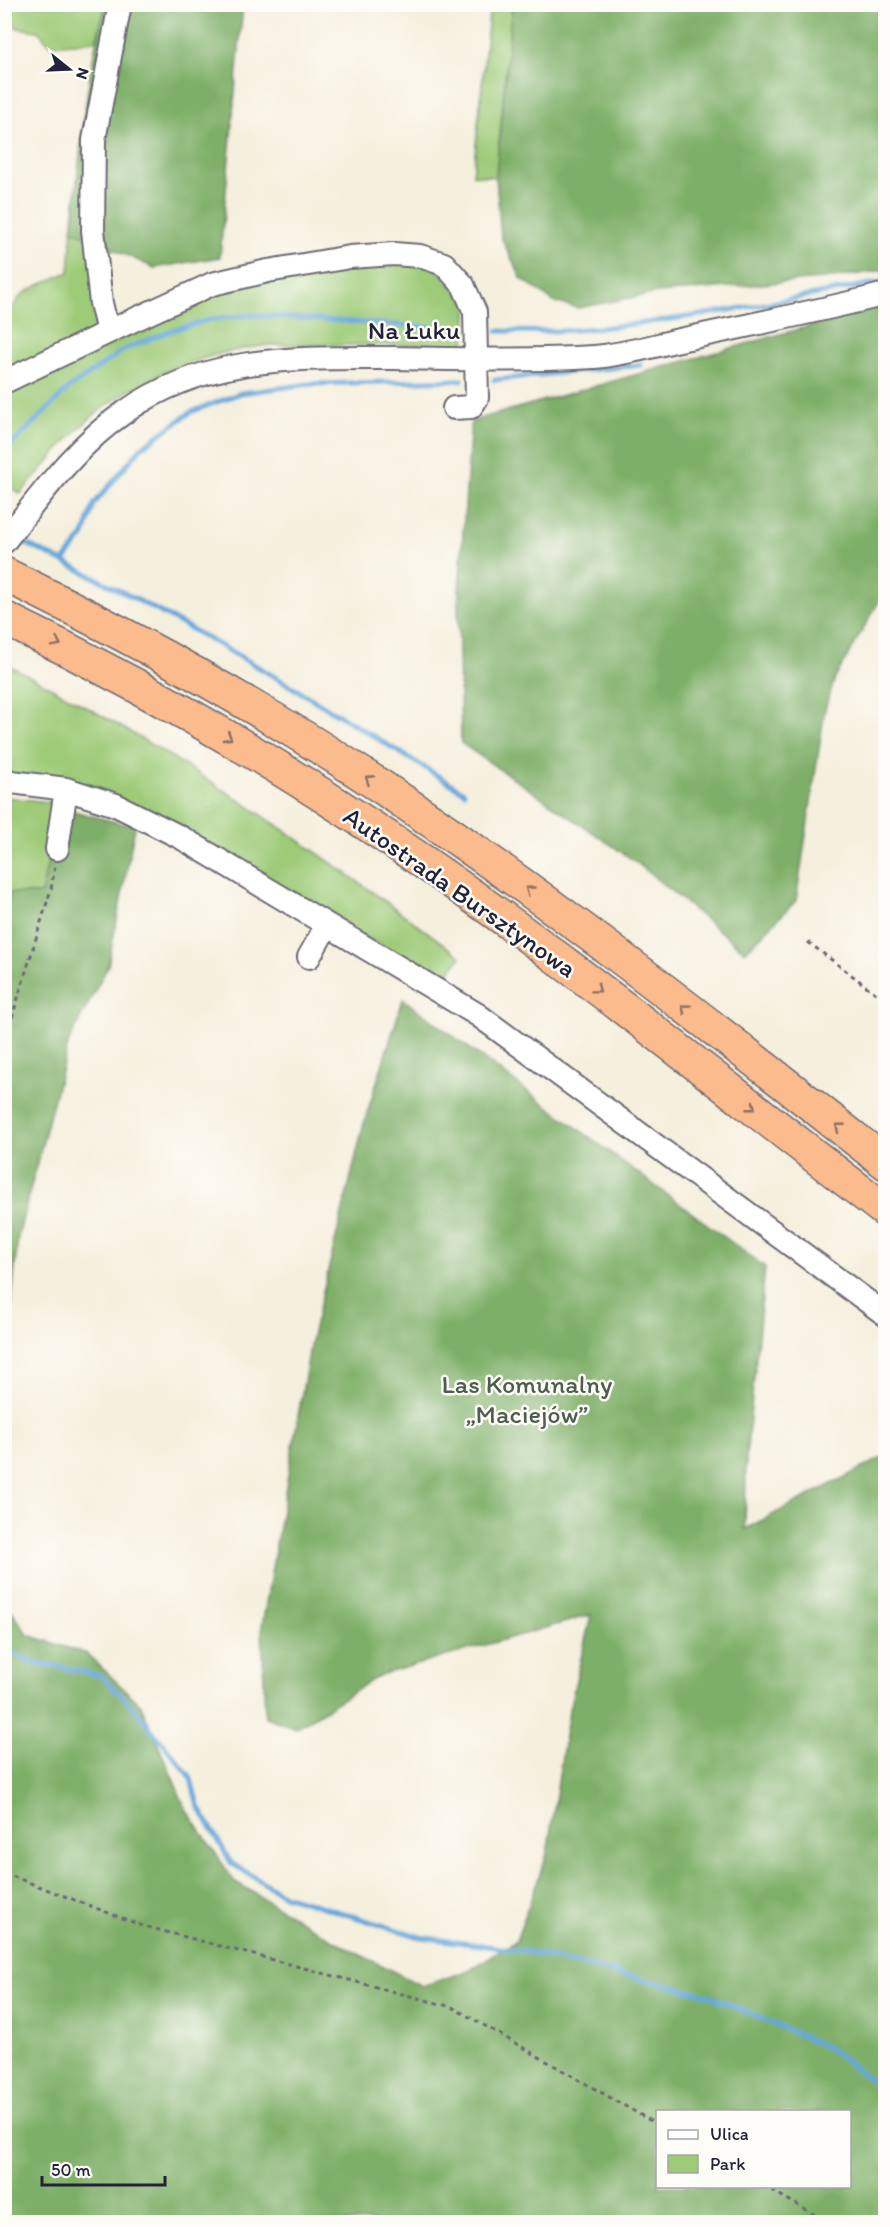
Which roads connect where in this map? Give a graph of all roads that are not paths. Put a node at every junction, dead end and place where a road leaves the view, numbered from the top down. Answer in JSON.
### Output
{"nodes":[{"id":1,"x":120,"y":4,"type":"edge"},
{"id":2,"x":885,"y":294,"type":"edge"},
{"id":3,"x":108,"y":332,"type":"junction"},
{"id":4,"x":477,"y":359,"type":"junction"},
{"id":5,"x":4,"y":382,"type":"edge"},
{"id":6,"x":454,"y":408,"type":"dead end"},
{"id":7,"x":4,"y":542,"type":"edge"},
{"id":8,"x":4,"y":574,"type":"edge"},
{"id":9,"x":4,"y":618,"type":"edge"},
{"id":10,"x":4,"y":781,"type":"edge"},
{"id":11,"x":66,"y":789,"type":"junction"},
{"id":12,"x":57,"y":849,"type":"road end"},
{"id":13,"x":327,"y":925,"type":"junction"},
{"id":14,"x":309,"y":957,"type":"dead end"},
{"id":15,"x":885,"y":1163,"type":"edge"},
{"id":16,"x":885,"y":1211,"type":"edge"},
{"id":17,"x":885,"y":1315,"type":"edge"}],
"edges":[{"from":1,"to":3,"type":"street"},
{"from":2,"to":4,"type":"street","name":"Na Łuku"},
{"from":3,"to":4,"type":"street"},
{"from":3,"to":5,"type":"street"},
{"from":4,"to":6,"type":"street"},
{"from":4,"to":7,"type":"street","name":"Na Łuku"},
{"from":15,"to":8,"type":"highway","name":"Autostrada Bursztynowa","one_way":true},
{"from":9,"to":16,"type":"highway","name":"Autostrada Bursztynowa","one_way":true},
{"from":10,"to":11,"type":"street"},
{"from":11,"to":12,"type":"street"},
{"from":11,"to":13,"type":"street"},
{"from":13,"to":14,"type":"street"},
{"from":13,"to":17,"type":"street"}]}
